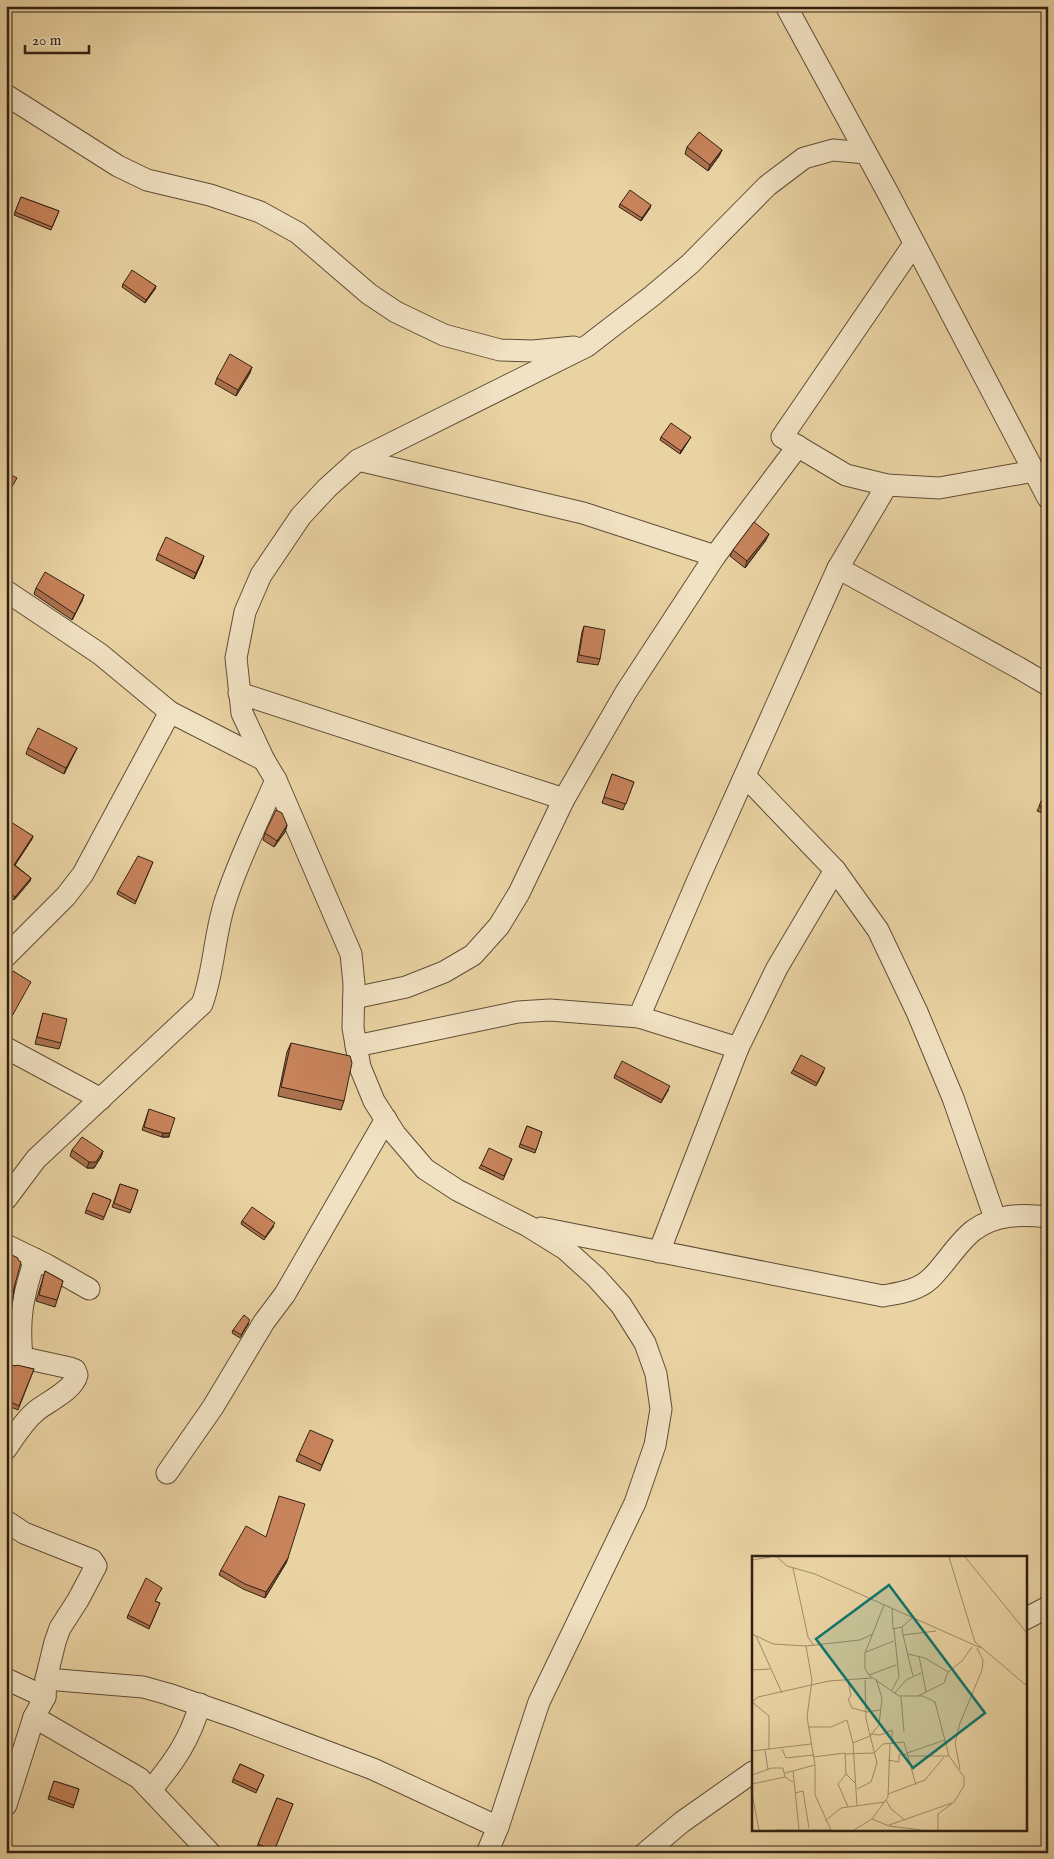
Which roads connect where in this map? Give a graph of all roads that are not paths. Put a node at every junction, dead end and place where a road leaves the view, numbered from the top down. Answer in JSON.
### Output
{"nodes":[{"id":1,"x":786,"y":6,"type":"edge"},
{"id":2,"x":6,"y":95,"type":"edge"},
{"id":3,"x":866,"y":154,"type":"junction"},
{"id":4,"x":914,"y":244,"type":"junction"},
{"id":5,"x":587,"y":346,"type":"junction"},
{"id":6,"x":798,"y":446,"type":"junction"},
{"id":7,"x":358,"y":460,"type":"junction"},
{"id":8,"x":1034,"y":471,"type":"junction"},
{"id":9,"x":887,"y":485,"type":"junction"},
{"id":10,"x":1048,"y":498,"type":"edge"},
{"id":11,"x":715,"y":556,"type":"junction"},
{"id":12,"x":838,"y":568,"type":"junction"},
{"id":13,"x":8,"y":598,"type":"edge"},
{"id":14,"x":1048,"y":686,"type":"edge"},
{"id":15,"x":239,"y":693,"type":"junction"},
{"id":16,"x":170,"y":712,"type":"junction"},
{"id":17,"x":264,"y":760,"type":"junction"},
{"id":18,"x":745,"y":776,"type":"junction"},
{"id":19,"x":276,"y":780,"type":"junction"},
{"id":20,"x":564,"y":799,"type":"junction"},
{"id":21,"x":835,"y":870,"type":"junction"},
{"id":22,"x":6,"y":956,"type":"edge"},
{"id":23,"x":354,"y":998,"type":"junction"},
{"id":24,"x":639,"y":1017,"type":"junction"},
{"id":25,"x":356,"y":1046,"type":"junction"},
{"id":26,"x":6,"y":1048,"type":"edge"},
{"id":27,"x":738,"y":1048,"type":"junction"},
{"id":28,"x":101,"y":1099,"type":"junction"},
{"id":29,"x":386,"y":1119,"type":"junction"},
{"id":30,"x":6,"y":1199,"type":"edge"},
{"id":31,"x":1048,"y":1217,"type":"edge"},
{"id":32,"x":995,"y":1218,"type":"junction"},
{"id":33,"x":528,"y":1226,"type":"junction"},
{"id":34,"x":6,"y":1246,"type":"edge"},
{"id":35,"x":659,"y":1252,"type":"junction"},
{"id":36,"x":35,"y":1259,"type":"junction"},
{"id":37,"x":89,"y":1290,"type":"dead end"},
{"id":38,"x":14,"y":1355,"type":"edge"},
{"id":39,"x":6,"y":1449,"type":"edge"},
{"id":40,"x":167,"y":1473,"type":"dead end"},
{"id":41,"x":6,"y":1521,"type":"edge"},
{"id":42,"x":1048,"y":1607,"type":"edge"},
{"id":43,"x":1026,"y":1618,"type":"edge"},
{"id":44,"x":6,"y":1679,"type":"edge"},
{"id":45,"x":45,"y":1688,"type":"junction"},
{"id":46,"x":200,"y":1704,"type":"junction"},
{"id":47,"x":34,"y":1717,"type":"junction"},
{"id":48,"x":752,"y":1773,"type":"edge"},
{"id":49,"x":151,"y":1790,"type":"junction"},
{"id":50,"x":6,"y":1805,"type":"edge"},
{"id":51,"x":498,"y":1827,"type":"junction"},
{"id":52,"x":210,"y":1853,"type":"edge"},
{"id":53,"x":487,"y":1853,"type":"edge"},
{"id":54,"x":645,"y":1853,"type":"edge"}],
"edges":[{"from":1,"to":3,"type":"street"},
{"from":2,"to":5,"type":"street"},
{"from":3,"to":4,"type":"street"},
{"from":3,"to":5,"type":"street"},
{"from":4,"to":6,"type":"street"},
{"from":4,"to":8,"type":"street"},
{"from":5,"to":7,"type":"street"},
{"from":6,"to":9,"type":"street"},
{"from":6,"to":11,"type":"street"},
{"from":7,"to":11,"type":"street"},
{"from":7,"to":15,"type":"street"},
{"from":8,"to":9,"type":"street"},
{"from":8,"to":10,"type":"street"},
{"from":9,"to":12,"type":"street"},
{"from":11,"to":20,"type":"street"},
{"from":12,"to":14,"type":"street"},
{"from":12,"to":18,"type":"street"},
{"from":13,"to":16,"type":"street"},
{"from":15,"to":17,"type":"street"},
{"from":15,"to":20,"type":"street"},
{"from":16,"to":17,"type":"street"},
{"from":16,"to":22,"type":"street"},
{"from":17,"to":19,"type":"street"},
{"from":18,"to":21,"type":"street"},
{"from":18,"to":24,"type":"street"},
{"from":19,"to":23,"type":"street"},
{"from":19,"to":28,"type":"street"},
{"from":20,"to":23,"type":"street"},
{"from":21,"to":27,"type":"street"},
{"from":21,"to":32,"type":"street"},
{"from":23,"to":25,"type":"street"},
{"from":24,"to":25,"type":"street"},
{"from":24,"to":27,"type":"street"},
{"from":25,"to":29,"type":"street"},
{"from":26,"to":28,"type":"street"},
{"from":27,"to":35,"type":"street"},
{"from":28,"to":30,"type":"street"},
{"from":29,"to":33,"type":"street"},
{"from":29,"to":40,"type":"street"},
{"from":31,"to":32,"type":"street"},
{"from":32,"to":35,"type":"street"},
{"from":33,"to":35,"type":"street"},
{"from":33,"to":51,"type":"street"},
{"from":34,"to":36,"type":"street"},
{"from":36,"to":37,"type":"street"},
{"from":36,"to":38,"type":"street"},
{"from":38,"to":39,"type":"street"},
{"from":41,"to":45,"type":"street"},
{"from":42,"to":43,"type":"street"},
{"from":44,"to":45,"type":"street"},
{"from":45,"to":46,"type":"street"},
{"from":45,"to":47,"type":"street"},
{"from":46,"to":49,"type":"street"},
{"from":46,"to":51,"type":"street"},
{"from":47,"to":49,"type":"street"},
{"from":47,"to":50,"type":"street"},
{"from":48,"to":54,"type":"street"},
{"from":49,"to":52,"type":"street"},
{"from":51,"to":53,"type":"street"}]}
